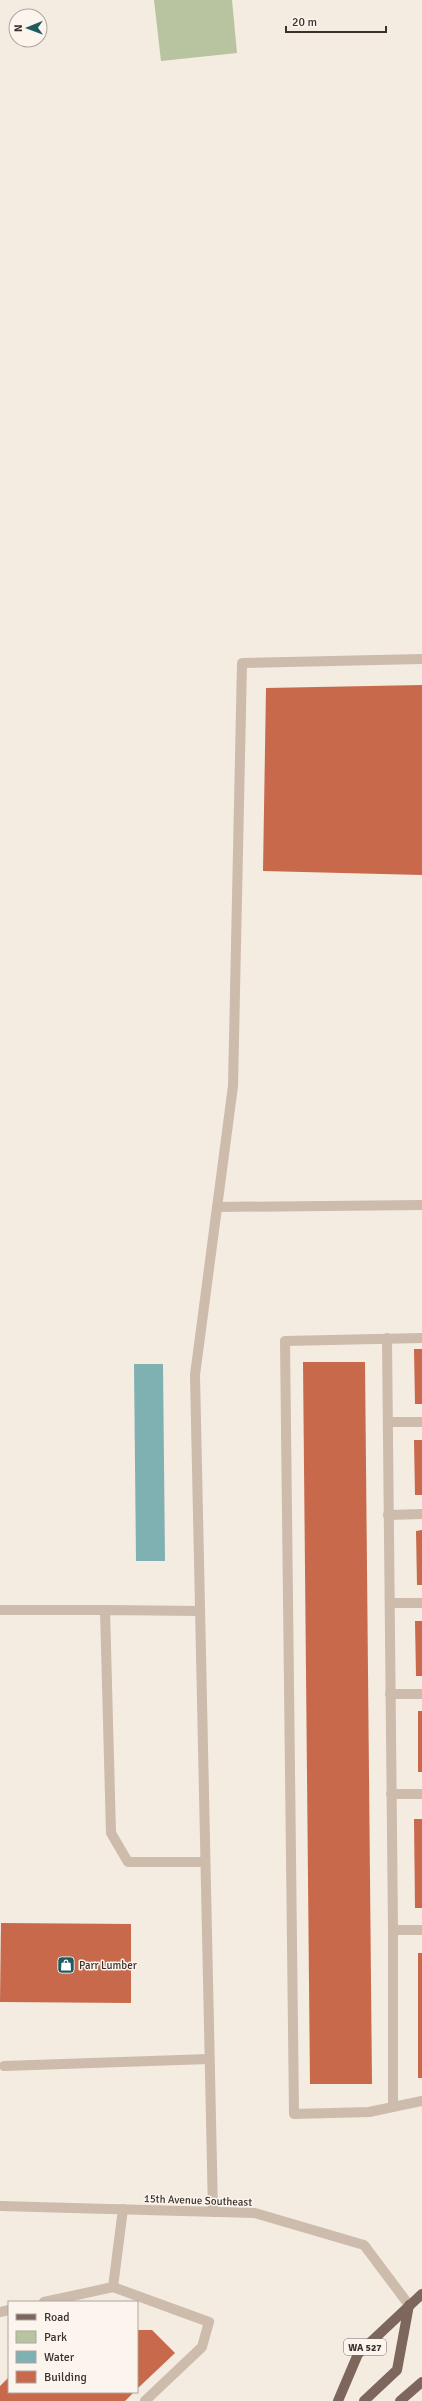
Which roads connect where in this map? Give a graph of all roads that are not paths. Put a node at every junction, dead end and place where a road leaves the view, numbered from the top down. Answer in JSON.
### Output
{"nodes":[{"id":1,"x":422,"y":659,"type":"edge"},
{"id":2,"x":422,"y":1205,"type":"edge"},
{"id":3,"x":217,"y":1207,"type":"junction"},
{"id":4,"x":387,"y":1338,"type":"junction"},
{"id":5,"x":422,"y":1338,"type":"edge"},
{"id":6,"x":388,"y":1422,"type":"junction"},
{"id":7,"x":422,"y":1422,"type":"edge"},
{"id":8,"x":422,"y":1514,"type":"edge"},
{"id":9,"x":388,"y":1515,"type":"junction"},
{"id":10,"x":390,"y":1603,"type":"junction"},
{"id":11,"x":422,"y":1603,"type":"edge"},
{"id":12,"x":0,"y":1610,"type":"edge"},
{"id":13,"x":105,"y":1610,"type":"junction"},
{"id":14,"x":200,"y":1611,"type":"junction"},
{"id":15,"x":390,"y":1694,"type":"junction"},
{"id":16,"x":422,"y":1694,"type":"edge"},
{"id":17,"x":391,"y":1794,"type":"junction"},
{"id":18,"x":422,"y":1794,"type":"edge"},
{"id":19,"x":205,"y":1862,"type":"junction"},
{"id":20,"x":393,"y":1930,"type":"junction"},
{"id":21,"x":422,"y":1930,"type":"edge"},
{"id":22,"x":209,"y":2059,"type":"junction"},
{"id":23,"x":4,"y":2066,"type":"dead end"},
{"id":24,"x":422,"y":2101,"type":"edge"},
{"id":25,"x":393,"y":2106,"type":"junction"},
{"id":26,"x":0,"y":2206,"type":"edge"},
{"id":27,"x":123,"y":2210,"type":"junction"},
{"id":28,"x":213,"y":2212,"type":"junction"},
{"id":29,"x":113,"y":2287,"type":"junction"},
{"id":30,"x":422,"y":2294,"type":"edge"},
{"id":31,"x":49,"y":2301,"type":"edge"},
{"id":32,"x":409,"y":2305,"type":"junction"},
{"id":33,"x":422,"y":2305,"type":"edge"},
{"id":34,"x":422,"y":2382,"type":"edge"},
{"id":35,"x":145,"y":2401,"type":"edge"},
{"id":36,"x":338,"y":2401,"type":"edge"},
{"id":37,"x":364,"y":2401,"type":"edge"},
{"id":38,"x":400,"y":2401,"type":"edge"}],
"edges":[{"from":1,"to":3,"type":"street"},
{"from":2,"to":3,"type":"street"},
{"from":3,"to":14,"type":"street"},
{"from":4,"to":5,"type":"street"},
{"from":4,"to":6,"type":"street"},
{"from":4,"to":25,"type":"street"},
{"from":6,"to":7,"type":"street"},
{"from":6,"to":9,"type":"street"},
{"from":8,"to":9,"type":"street"},
{"from":9,"to":10,"type":"street"},
{"from":10,"to":11,"type":"street"},
{"from":10,"to":15,"type":"street"},
{"from":12,"to":13,"type":"street"},
{"from":13,"to":14,"type":"street"},
{"from":13,"to":19,"type":"street"},
{"from":14,"to":19,"type":"street"},
{"from":15,"to":16,"type":"street"},
{"from":15,"to":17,"type":"street"},
{"from":17,"to":18,"type":"street"},
{"from":17,"to":20,"type":"street"},
{"from":19,"to":22,"type":"street"},
{"from":20,"to":21,"type":"street"},
{"from":20,"to":25,"type":"street"},
{"from":22,"to":23,"type":"street"},
{"from":22,"to":28,"type":"street"},
{"from":24,"to":25,"type":"street"},
{"from":26,"to":27,"type":"street","name":"15th Avenue Southeast"},
{"from":27,"to":28,"type":"street","name":"15th Avenue Southeast"},
{"from":27,"to":29,"type":"street"},
{"from":28,"to":32,"type":"street","name":"15th Avenue Southeast"},
{"from":29,"to":31,"type":"street"},
{"from":29,"to":35,"type":"street"},
{"from":30,"to":32,"type":"main road","number":"WA 527"},
{"from":32,"to":33,"type":"main road"},
{"from":32,"to":36,"type":"main road","number":"WA 527"},
{"from":32,"to":37,"type":"main road"},
{"from":34,"to":38,"type":"main road"}]}
